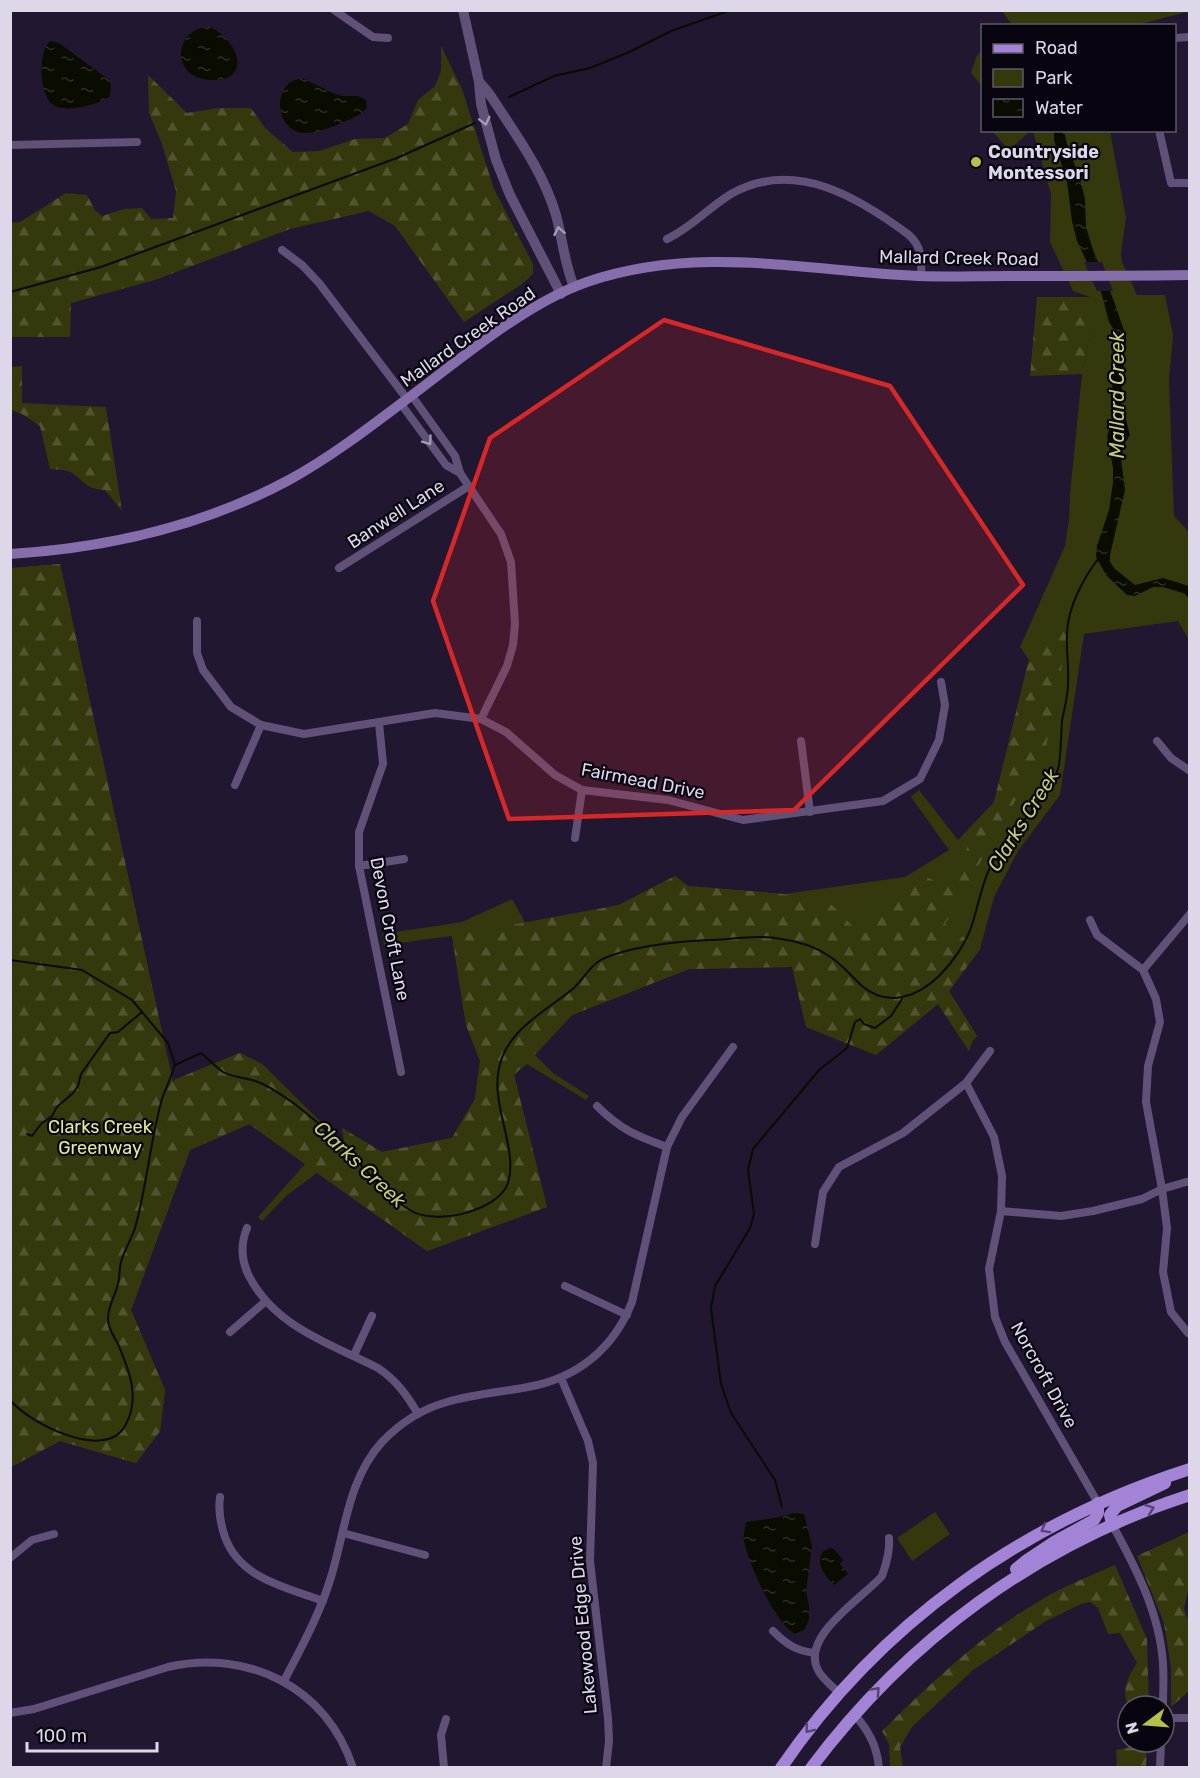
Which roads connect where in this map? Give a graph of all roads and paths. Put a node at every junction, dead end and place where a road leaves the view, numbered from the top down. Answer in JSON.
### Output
{"nodes":[{"id":1,"x":334,"y":10,"type":"edge"},
{"id":2,"x":463,"y":10,"type":"edge"},
{"id":3,"x":388,"y":38,"type":"dead end"},
{"id":4,"x":479,"y":82,"type":"junction"},
{"id":5,"x":1159,"y":132,"type":"edge"},
{"id":6,"x":137,"y":142,"type":"dead end"},
{"id":7,"x":10,"y":145,"type":"edge"},
{"id":8,"x":1190,"y":183,"type":"edge"},
{"id":9,"x":667,"y":239,"type":"dead end"},
{"id":10,"x":282,"y":250,"type":"dead end"},
{"id":11,"x":1190,"y":275,"type":"edge"},
{"id":12,"x":921,"y":276,"type":"junction"},
{"id":13,"x":574,"y":287,"type":"junction"},
{"id":14,"x":561,"y":294,"type":"junction"},
{"id":15,"x":407,"y":400,"type":"junction"},
{"id":16,"x":469,"y":486,"type":"junction"},
{"id":17,"x":10,"y":554,"type":"edge"},
{"id":18,"x":339,"y":568,"type":"dead end"},
{"id":19,"x":196,"y":621,"type":"dead end"},
{"id":20,"x":941,"y":681,"type":"dead end"},
{"id":21,"x":481,"y":719,"type":"junction"},
{"id":22,"x":379,"y":723,"type":"junction"},
{"id":23,"x":261,"y":725,"type":"junction"},
{"id":24,"x":801,"y":741,"type":"dead end"},
{"id":25,"x":1157,"y":741,"type":"dead end"},
{"id":26,"x":1190,"y":771,"type":"edge"},
{"id":27,"x":235,"y":785,"type":"dead end"},
{"id":28,"x":582,"y":790,"type":"junction"},
{"id":29,"x":810,"y":812,"type":"junction"},
{"id":30,"x":575,"y":838,"type":"dead end"},
{"id":31,"x":404,"y":859,"type":"dead end"},
{"id":32,"x":359,"y":867,"type":"junction"},
{"id":33,"x":1190,"y":914,"type":"edge"},
{"id":34,"x":1090,"y":920,"type":"dead end"},
{"id":35,"x":1143,"y":970,"type":"junction"},
{"id":36,"x":733,"y":1047,"type":"dead end"},
{"id":37,"x":990,"y":1051,"type":"dead end"},
{"id":38,"x":401,"y":1072,"type":"dead end"},
{"id":39,"x":966,"y":1083,"type":"junction"},
{"id":40,"x":597,"y":1106,"type":"dead end"},
{"id":41,"x":666,"y":1147,"type":"junction"},
{"id":42,"x":1190,"y":1181,"type":"edge"},
{"id":43,"x":1162,"y":1189,"type":"junction"},
{"id":44,"x":1001,"y":1211,"type":"junction"},
{"id":45,"x":247,"y":1228,"type":"dead end"},
{"id":46,"x":815,"y":1244,"type":"dead end"},
{"id":47,"x":565,"y":1286,"type":"dead end"},
{"id":48,"x":266,"y":1301,"type":"junction"},
{"id":49,"x":627,"y":1315,"type":"junction"},
{"id":50,"x":372,"y":1316,"type":"dead end"},
{"id":51,"x":230,"y":1332,"type":"dead end"},
{"id":52,"x":1188,"y":1333,"type":"edge"},
{"id":53,"x":354,"y":1355,"type":"junction"},
{"id":54,"x":561,"y":1378,"type":"junction"},
{"id":55,"x":418,"y":1414,"type":"junction"},
{"id":56,"x":1190,"y":1470,"type":"edge"},
{"id":57,"x":1190,"y":1495,"type":"edge"},
{"id":58,"x":220,"y":1497,"type":"dead end"},
{"id":59,"x":1098,"y":1503,"type":"junction"},
{"id":60,"x":1112,"y":1524,"type":"junction"},
{"id":61,"x":343,"y":1533,"type":"junction"},
{"id":62,"x":54,"y":1534,"type":"dead end"},
{"id":63,"x":886,"y":1539,"type":"dead end"},
{"id":64,"x":425,"y":1555,"type":"dead end"},
{"id":65,"x":10,"y":1558,"type":"edge"},
{"id":66,"x":994,"y":1590,"type":"junction"},
{"id":67,"x":323,"y":1600,"type":"junction"},
{"id":68,"x":774,"y":1635,"type":"dead end"},
{"id":69,"x":815,"y":1653,"type":"junction"},
{"id":70,"x":284,"y":1681,"type":"junction"},
{"id":71,"x":839,"y":1693,"type":"junction"},
{"id":72,"x":1163,"y":1694,"type":"edge"},
{"id":73,"x":10,"y":1713,"type":"edge"},
{"id":74,"x":854,"y":1714,"type":"junction"},
{"id":75,"x":446,"y":1719,"type":"dead end"},
{"id":76,"x":353,"y":1767,"type":"edge"},
{"id":77,"x":444,"y":1767,"type":"edge"},
{"id":78,"x":606,"y":1767,"type":"edge"},
{"id":79,"x":781,"y":1767,"type":"edge"},
{"id":80,"x":811,"y":1767,"type":"edge"},
{"id":81,"x":879,"y":1767,"type":"edge"}],
"edges":[{"from":1,"to":3,"type":"street"},
{"from":2,"to":4,"type":"street"},
{"from":13,"to":4,"type":"street","one_way":true},
{"from":4,"to":14,"type":"street","one_way":true},
{"from":5,"to":8,"type":"street"},
{"from":6,"to":7,"type":"street"},
{"from":9,"to":12,"type":"street"},
{"from":10,"to":15,"type":"street"},
{"from":11,"to":12,"type":"main road","name":"Mallard Creek Road"},
{"from":12,"to":13,"type":"main road","name":"Mallard Creek Road"},
{"from":13,"to":14,"type":"main road","name":"Mallard Creek Road"},
{"from":14,"to":15,"type":"main road","name":"Mallard Creek Road"},
{"from":15,"to":16,"type":"street"},
{"from":15,"to":17,"type":"main road","name":"Mallard Creek Road"},
{"from":16,"to":18,"type":"street","name":"Banwell Lane"},
{"from":16,"to":21,"type":"street"},
{"from":19,"to":23,"type":"street","name":"Fairmead Drive"},
{"from":20,"to":29,"type":"street","name":"Fairmead Drive"},
{"from":21,"to":22,"type":"street","name":"Fairmead Drive"},
{"from":21,"to":28,"type":"street","name":"Fairmead Drive"},
{"from":22,"to":23,"type":"street","name":"Fairmead Drive"},
{"from":22,"to":32,"type":"street","name":"Devon Croft Lane"},
{"from":23,"to":27,"type":"street"},
{"from":24,"to":29,"type":"street"},
{"from":25,"to":26,"type":"street"},
{"from":28,"to":29,"type":"street","name":"Fairmead Drive"},
{"from":28,"to":30,"type":"street"},
{"from":31,"to":32,"type":"street"},
{"from":32,"to":38,"type":"street","name":"Devon Croft Lane"},
{"from":33,"to":35,"type":"street"},
{"from":34,"to":35,"type":"street"},
{"from":35,"to":43,"type":"street"},
{"from":36,"to":41,"type":"street"},
{"from":37,"to":39,"type":"street"},
{"from":39,"to":44,"type":"street","name":"Norcroft Drive"},
{"from":39,"to":46,"type":"street"},
{"from":40,"to":41,"type":"street"},
{"from":41,"to":49,"type":"street"},
{"from":42,"to":43,"type":"street"},
{"from":43,"to":44,"type":"street"},
{"from":43,"to":52,"type":"street"},
{"from":44,"to":59,"type":"street","name":"Norcroft Drive"},
{"from":45,"to":48,"type":"street"},
{"from":47,"to":49,"type":"street"},
{"from":48,"to":51,"type":"street"},
{"from":48,"to":53,"type":"street"},
{"from":49,"to":54,"type":"street"},
{"from":50,"to":53,"type":"street"},
{"from":53,"to":55,"type":"street"},
{"from":54,"to":55,"type":"street"},
{"from":54,"to":78,"type":"street","name":"Lakewood Edge Drive"},
{"from":55,"to":61,"type":"street"},
{"from":56,"to":59,"type":"main road"},
{"from":56,"to":60,"type":"main road"},
{"from":60,"to":57,"type":"main road","one_way":true},
{"from":58,"to":67,"type":"street"},
{"from":59,"to":66,"type":"main road"},
{"from":59,"to":71,"type":"main road","one_way":true},
{"from":60,"to":66,"type":"main road"},
{"from":60,"to":72,"type":"street"},
{"from":61,"to":64,"type":"street"},
{"from":61,"to":67,"type":"street"},
{"from":62,"to":65,"type":"street"},
{"from":63,"to":69,"type":"street"},
{"from":74,"to":66,"type":"main road","one_way":true},
{"from":67,"to":70,"type":"street"},
{"from":68,"to":69,"type":"street"},
{"from":69,"to":71,"type":"street"},
{"from":70,"to":73,"type":"street"},
{"from":70,"to":76,"type":"street"},
{"from":71,"to":79,"type":"main road","one_way":true},
{"from":74,"to":80,"type":"main road"},
{"from":74,"to":81,"type":"street"},
{"from":75,"to":77,"type":"street"}]}
